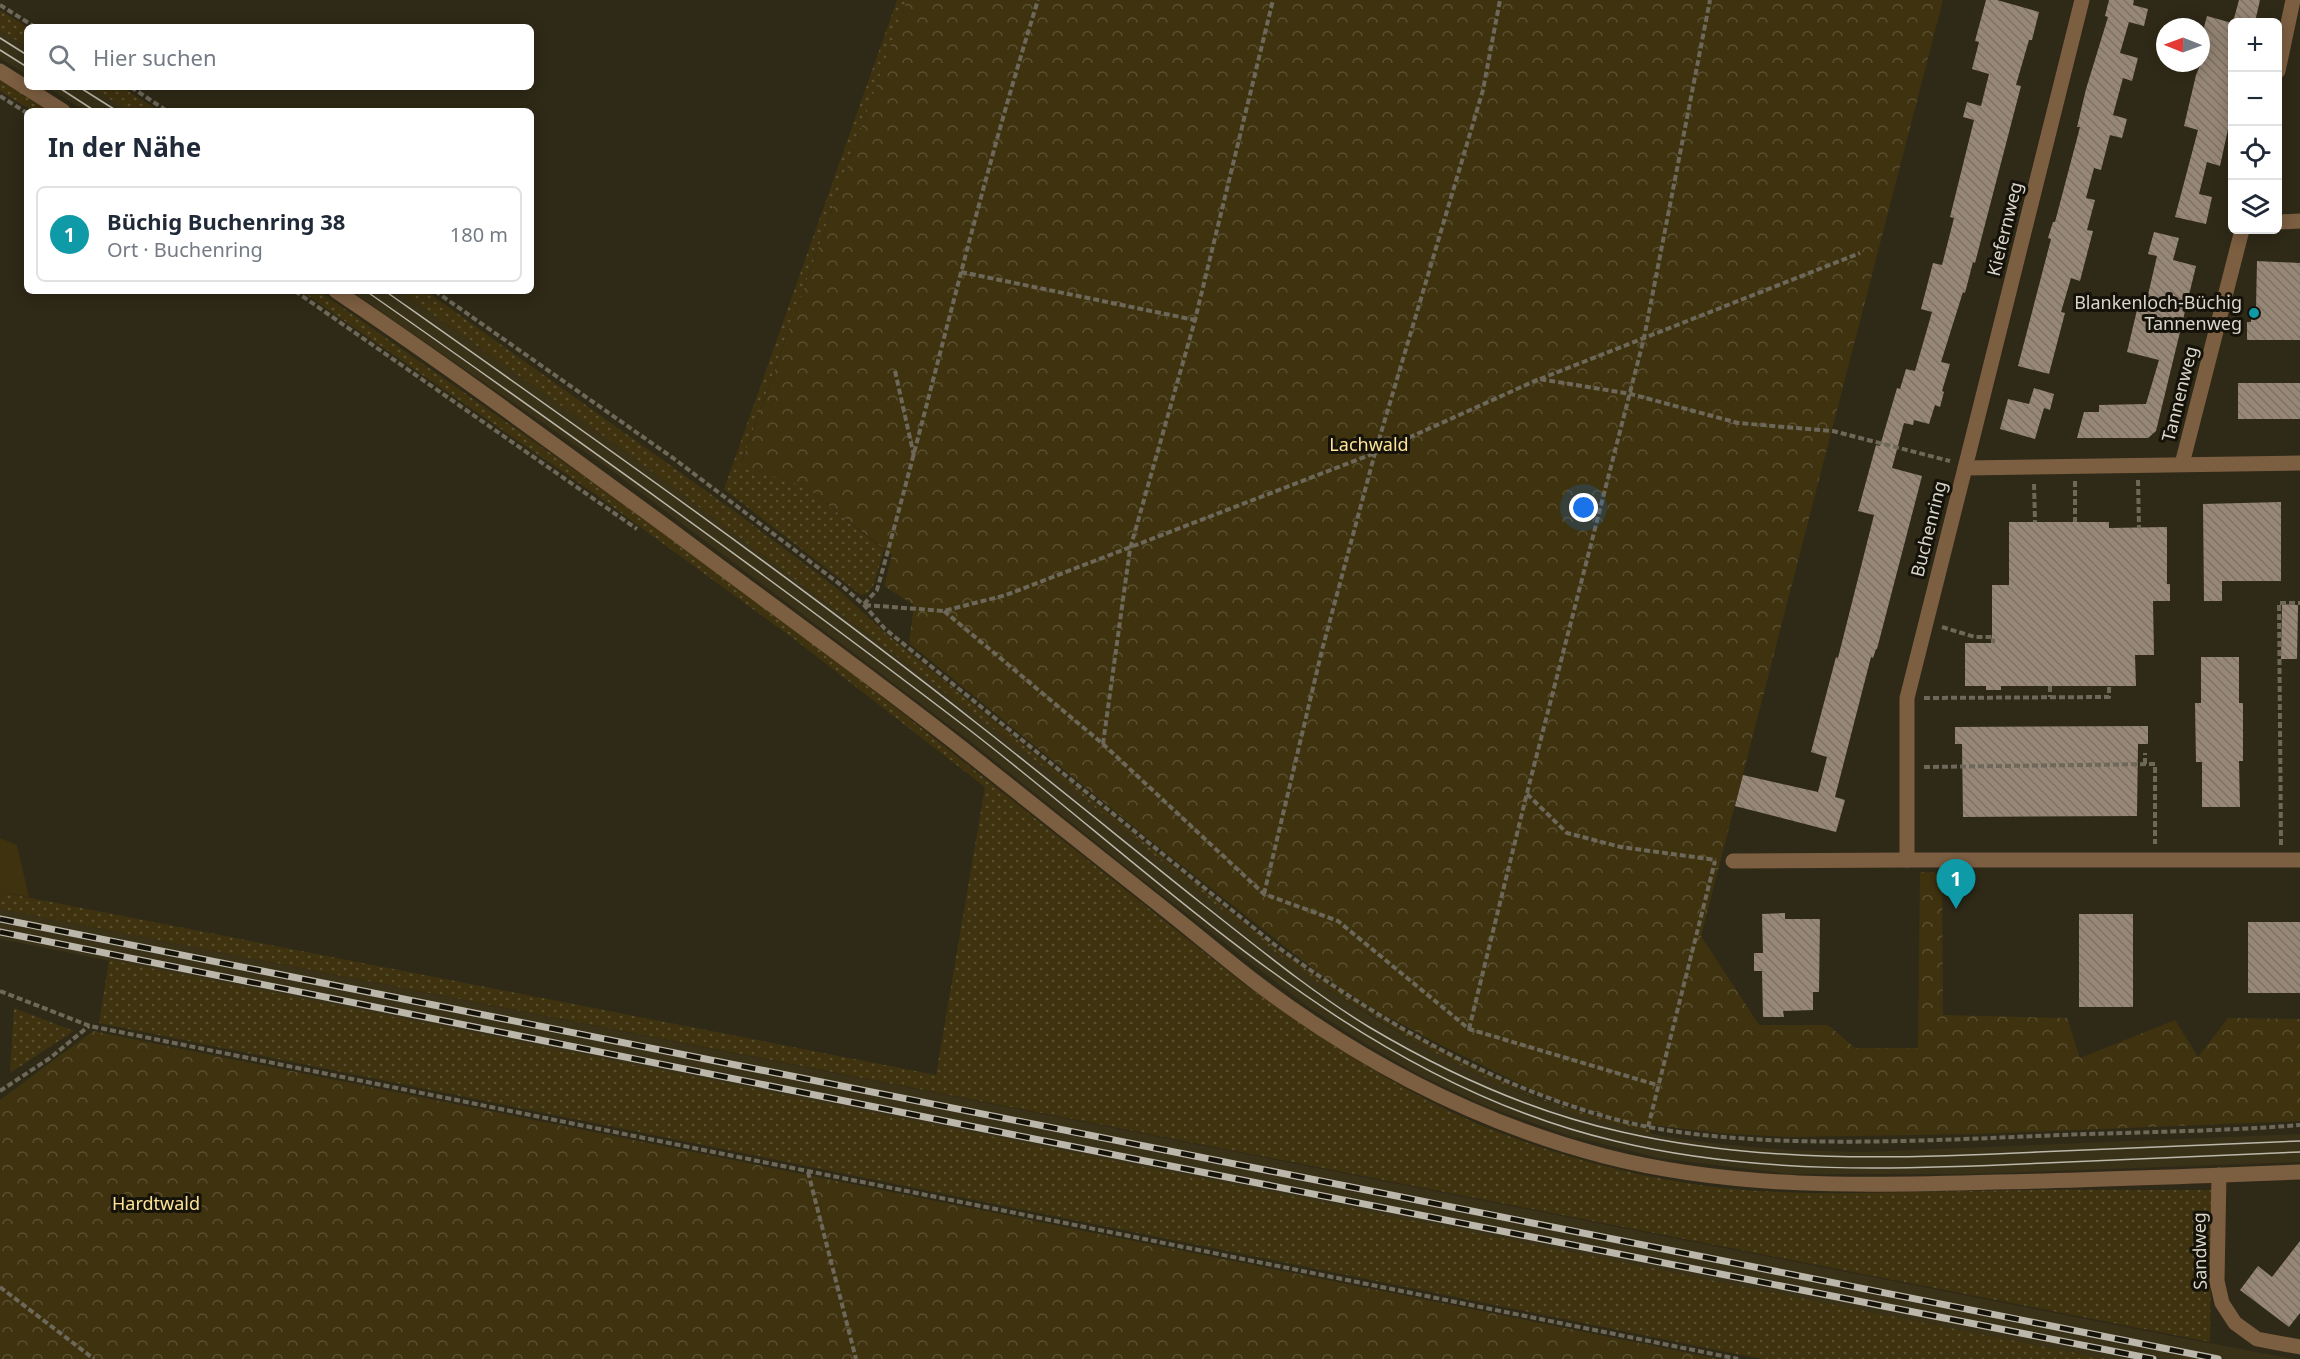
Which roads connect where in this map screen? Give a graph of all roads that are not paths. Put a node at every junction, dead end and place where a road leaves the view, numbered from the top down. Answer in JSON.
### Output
{"nodes":[{"id":1,"x":2082,"y":0,"type":"edge"},
{"id":2,"x":2293,"y":0,"type":"edge"},
{"id":3,"x":2282,"y":49,"type":"edge"},
{"id":4,"x":0,"y":71,"type":"edge"},
{"id":5,"x":24,"y":86,"type":"edge"},
{"id":6,"x":30,"y":90,"type":"edge"},
{"id":7,"x":58,"y":108,"type":"edge"},
{"id":8,"x":2300,"y":221,"type":"edge"},
{"id":9,"x":2282,"y":222,"type":"edge"},
{"id":10,"x":2241,"y":234,"type":"edge"},
{"id":11,"x":340,"y":294,"type":"edge"},
{"id":12,"x":2300,"y":463,"type":"edge"},
{"id":13,"x":2182,"y":464,"type":"junction"},
{"id":14,"x":1965,"y":468,"type":"junction"},
{"id":15,"x":1907,"y":860,"type":"junction"},
{"id":16,"x":2300,"y":860,"type":"edge"},
{"id":17,"x":1733,"y":861,"type":"road end"},
{"id":18,"x":2300,"y":1172,"type":"edge"},
{"id":19,"x":2219,"y":1175,"type":"junction"},
{"id":20,"x":2300,"y":1345,"type":"edge"}],
"edges":[{"from":1,"to":14,"type":"street","name":"Kiefernweg"},
{"from":2,"to":3,"type":"street"},
{"from":4,"to":5,"type":"street"},
{"from":6,"to":7,"type":"street"},
{"from":8,"to":9,"type":"street"},
{"from":10,"to":13,"type":"street","name":"Tannenweg"},
{"from":11,"to":19,"type":"street"},
{"from":12,"to":13,"type":"street","name":"Buchenring"},
{"from":13,"to":14,"type":"street","name":"Buchenring"},
{"from":14,"to":15,"type":"street","name":"Buchenring"},
{"from":15,"to":16,"type":"street"},
{"from":15,"to":17,"type":"street"},
{"from":18,"to":19,"type":"street"},
{"from":19,"to":20,"type":"street","name":"Sandweg"}]}
